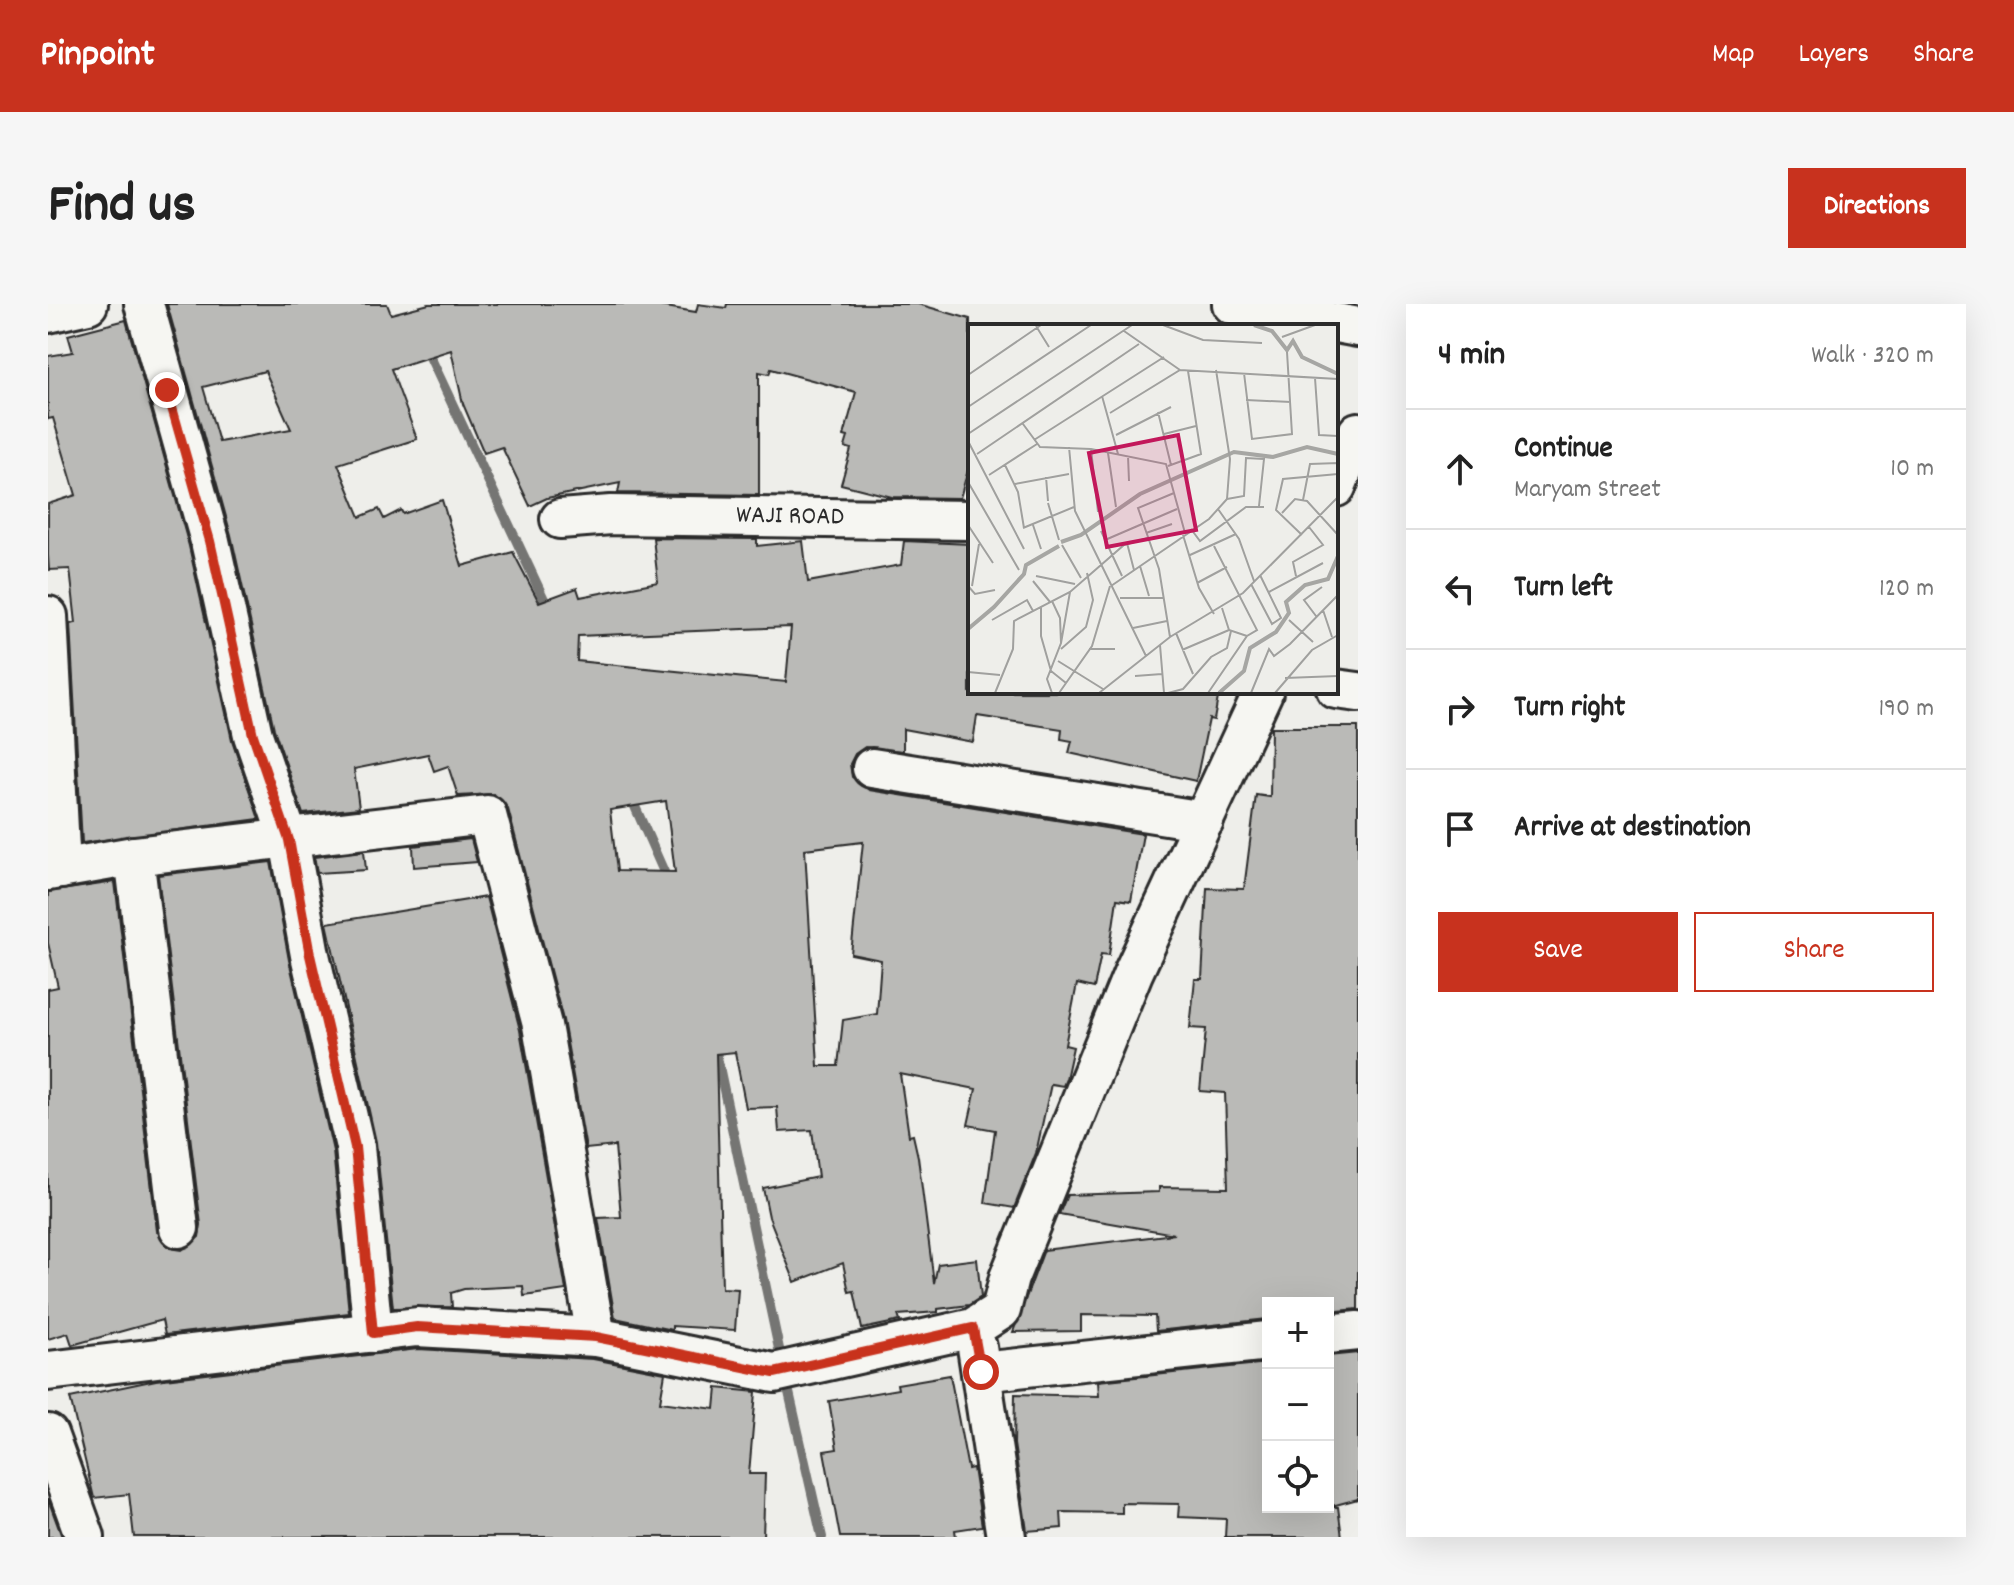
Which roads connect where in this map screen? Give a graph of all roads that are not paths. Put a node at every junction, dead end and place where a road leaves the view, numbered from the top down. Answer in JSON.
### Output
{"nodes":[{"id":1,"x":88,"y":304,"type":"edge"},
{"id":2,"x":144,"y":304,"type":"edge"},
{"id":3,"x":1232,"y":304,"type":"edge"},
{"id":4,"x":48,"y":313,"type":"edge"},
{"id":5,"x":1358,"y":327,"type":"edge"},
{"id":6,"x":1358,"y":432,"type":"edge"},
{"id":7,"x":1338,"y":482,"type":"edge"},
{"id":8,"x":560,"y":519,"type":"dead end"},
{"id":9,"x":968,"y":520,"type":"edge"},
{"id":10,"x":48,"y":616,"type":"edge"},
{"id":11,"x":1338,"y":689,"type":"edge"},
{"id":12,"x":1358,"y":692,"type":"edge"},
{"id":13,"x":1262,"y":694,"type":"edge"},
{"id":14,"x":872,"y":768,"type":"dead end"},
{"id":15,"x":1204,"y":821,"type":"junction"},
{"id":16,"x":289,"y":840,"type":"junction"},
{"id":17,"x":134,"y":856,"type":"junction"},
{"id":18,"x":55,"y":870,"type":"edge"},
{"id":19,"x":179,"y":1228,"type":"dead end"},
{"id":20,"x":973,"y":1328,"type":"junction"},
{"id":21,"x":1358,"y":1331,"type":"edge"},
{"id":22,"x":373,"y":1333,"type":"junction"},
{"id":23,"x":1334,"y":1333,"type":"edge"},
{"id":24,"x":596,"y":1337,"type":"junction"},
{"id":25,"x":1262,"y":1342,"type":"edge"},
{"id":26,"x":48,"y":1371,"type":"edge"},
{"id":27,"x":981,"y":1372,"type":"junction"},
{"id":28,"x":48,"y":1434,"type":"edge"},
{"id":29,"x":55,"y":1479,"type":"edge"},
{"id":30,"x":85,"y":1537,"type":"edge"},
{"id":31,"x":1006,"y":1537,"type":"edge"}],
"edges":[{"from":1,"to":4,"type":"street"},
{"from":2,"to":16,"type":"street"},
{"from":3,"to":5,"type":"street"},
{"from":6,"to":7,"type":"street"},
{"from":8,"to":9,"type":"street","name":"WAJI ROAD"},
{"from":10,"to":18,"type":"street"},
{"from":11,"to":12,"type":"street"},
{"from":13,"to":15,"type":"street"},
{"from":14,"to":15,"type":"street"},
{"from":15,"to":20,"type":"street"},
{"from":16,"to":17,"type":"street"},
{"from":16,"to":22,"type":"street"},
{"from":16,"to":24,"type":"street"},
{"from":17,"to":18,"type":"street"},
{"from":17,"to":19,"type":"street"},
{"from":20,"to":24,"type":"street"},
{"from":20,"to":27,"type":"street"},
{"from":21,"to":23,"type":"street"},
{"from":22,"to":24,"type":"street"},
{"from":22,"to":26,"type":"street"},
{"from":25,"to":27,"type":"street"},
{"from":27,"to":31,"type":"street"},
{"from":28,"to":29,"type":"street"},
{"from":29,"to":30,"type":"street"}]}
